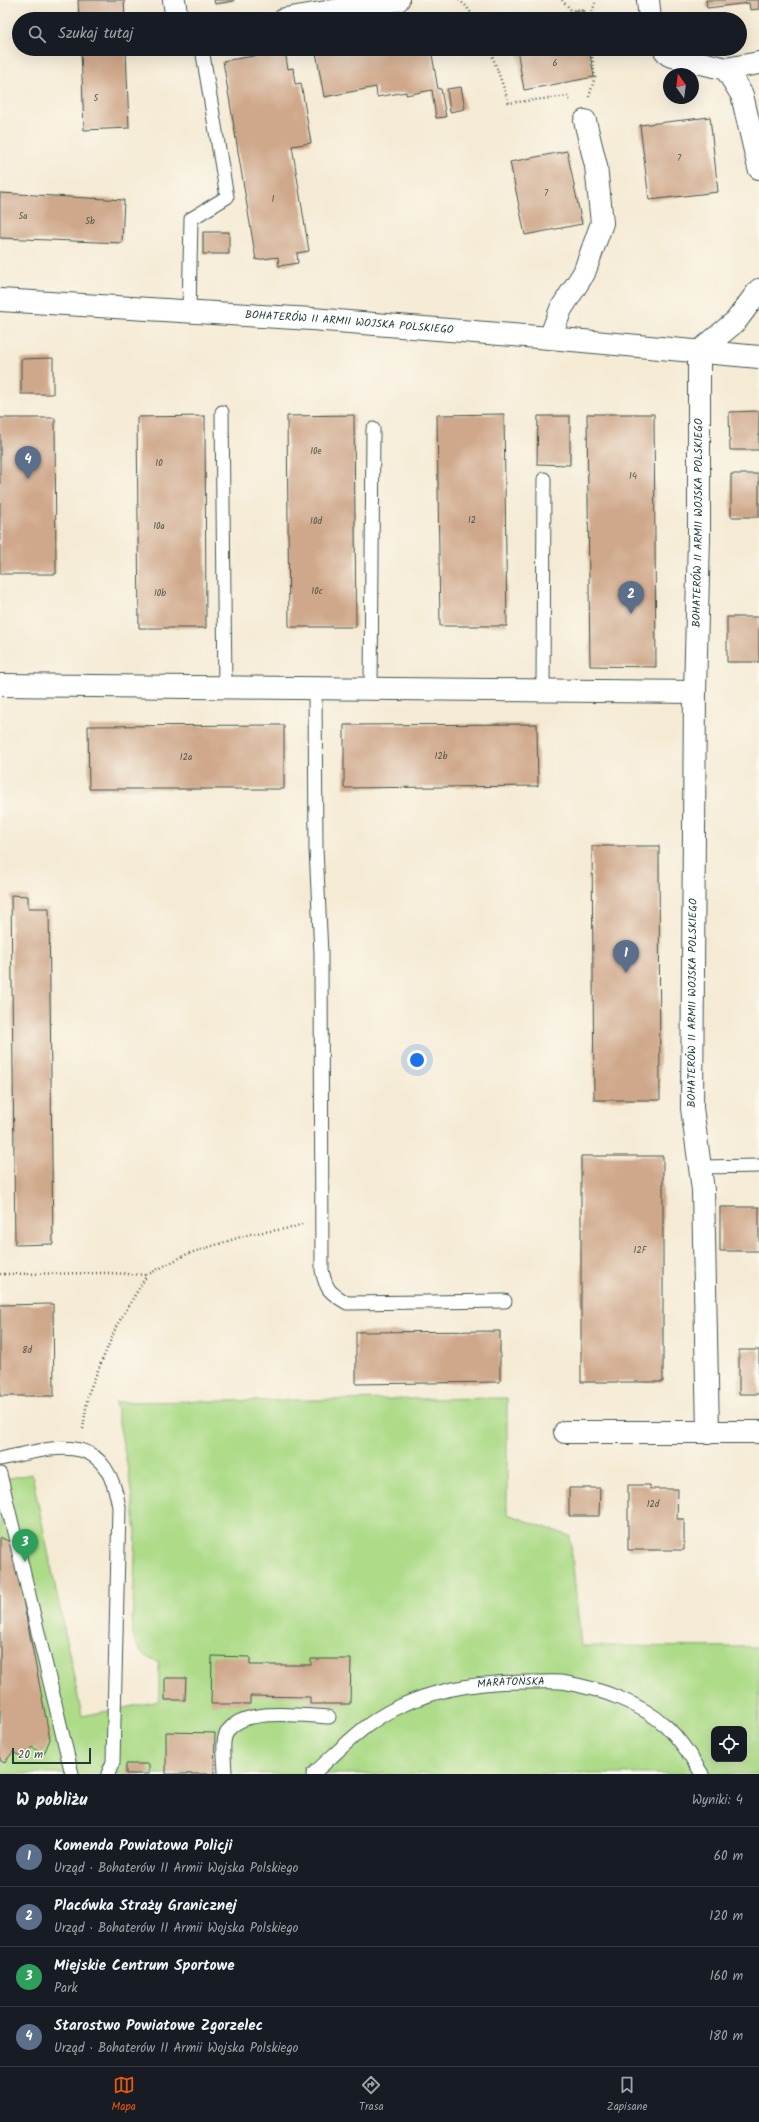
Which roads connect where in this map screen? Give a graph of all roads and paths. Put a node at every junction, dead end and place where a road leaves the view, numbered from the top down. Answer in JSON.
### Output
{"nodes":[{"id":1,"x":174,"y":0,"type":"edge"},
{"id":2,"x":398,"y":0,"type":"edge"},
{"id":3,"x":459,"y":0,"type":"edge"},
{"id":4,"x":562,"y":0,"type":"edge"},
{"id":5,"x":596,"y":0,"type":"edge"},
{"id":6,"x":648,"y":0,"type":"edge"},
{"id":7,"x":176,"y":12,"type":"edge"},
{"id":8,"x":327,"y":12,"type":"edge"},
{"id":9,"x":470,"y":12,"type":"edge"},
{"id":10,"x":585,"y":12,"type":"edge"},
{"id":11,"x":592,"y":12,"type":"edge"},
{"id":12,"x":649,"y":12,"type":"edge"},
{"id":13,"x":203,"y":56,"type":"edge"},
{"id":14,"x":492,"y":56,"type":"edge"},
{"id":15,"x":592,"y":56,"type":"edge"},
{"id":16,"x":673,"y":56,"type":"edge"},
{"id":17,"x":759,"y":63,"type":"edge"},
{"id":18,"x":726,"y":68,"type":"junction"},
{"id":19,"x":550,"y":98,"type":"dead end"},
{"id":20,"x":585,"y":121,"type":"joint"},
{"id":21,"x":759,"y":168,"type":"edge"},
{"id":22,"x":759,"y":290,"type":"edge"},
{"id":23,"x":0,"y":300,"type":"edge"},
{"id":24,"x":189,"y":311,"type":"junction"},
{"id":25,"x":550,"y":338,"type":"junction"},
{"id":26,"x":699,"y":352,"type":"junction"},
{"id":27,"x":759,"y":357,"type":"edge"},
{"id":28,"x":222,"y":412,"type":"dead end"},
{"id":29,"x":373,"y":429,"type":"dead end"},
{"id":30,"x":544,"y":479,"type":"dead end"},
{"id":31,"x":0,"y":685,"type":"edge"},
{"id":32,"x":225,"y":688,"type":"junction"},
{"id":33,"x":315,"y":688,"type":"junction"},
{"id":34,"x":371,"y":689,"type":"junction"},
{"id":35,"x":543,"y":691,"type":"junction"},
{"id":36,"x":695,"y":692,"type":"junction"},
{"id":37,"x":759,"y":1166,"type":"edge"},
{"id":38,"x":701,"y":1167,"type":"junction"},
{"id":39,"x":322,"y":1217,"type":"junction"},
{"id":40,"x":0,"y":1274,"type":"edge"},
{"id":41,"x":147,"y":1275,"type":"junction"},
{"id":42,"x":505,"y":1301,"type":"dead end"},
{"id":43,"x":565,"y":1432,"type":"dead end"},
{"id":44,"x":759,"y":1432,"type":"edge"},
{"id":45,"x":708,"y":1433,"type":"junction"},
{"id":46,"x":72,"y":1449,"type":"junction"},
{"id":47,"x":0,"y":1459,"type":"edge"},
{"id":48,"x":0,"y":1474,"type":"edge"},
{"id":49,"x":329,"y":1717,"type":"dead end"},
{"id":50,"x":72,"y":1774,"type":"edge"},
{"id":51,"x":108,"y":1774,"type":"edge"},
{"id":52,"x":225,"y":1774,"type":"edge"},
{"id":53,"x":313,"y":1774,"type":"edge"},
{"id":54,"x":702,"y":1774,"type":"edge"}],
"edges":[{"from":1,"to":7,"type":"street"},
{"from":2,"to":8,"type":"street"},
{"from":3,"to":9,"type":"path"},
{"from":4,"to":10,"type":"path"},
{"from":5,"to":11,"type":"path"},
{"from":6,"to":12,"type":"street"},
{"from":13,"to":24,"type":"lane"},
{"from":14,"to":19,"type":"path"},
{"from":15,"to":20,"type":"path"},
{"from":16,"to":18,"type":"street"},
{"from":17,"to":18,"type":"street"},
{"from":18,"to":21,"type":"street"},
{"from":20,"to":25,"type":"street"},
{"from":22,"to":26,"type":"street"},
{"from":23,"to":24,"type":"street","name":"BOHATERÓW II ARMII WOJSKA POLSKIEGO"},
{"from":24,"to":25,"type":"street","name":"BOHATERÓW II ARMII WOJSKA POLSKIEGO"},
{"from":25,"to":26,"type":"street","name":"BOHATERÓW II ARMII WOJSKA POLSKIEGO"},
{"from":26,"to":27,"type":"street","name":"BOHATERÓW II ARMII WOJSKA POLSKIEGO"},
{"from":26,"to":36,"type":"street","name":"BOHATERÓW II ARMII WOJSKA POLSKIEGO"},
{"from":28,"to":32,"type":"lane"},
{"from":29,"to":34,"type":"lane"},
{"from":30,"to":35,"type":"lane"},
{"from":31,"to":32,"type":"street"},
{"from":32,"to":33,"type":"street"},
{"from":33,"to":34,"type":"street"},
{"from":33,"to":39,"type":"lane"},
{"from":34,"to":35,"type":"street"},
{"from":35,"to":36,"type":"street"},
{"from":36,"to":38,"type":"street","name":"BOHATERÓW II ARMII WOJSKA POLSKIEGO"},
{"from":37,"to":38,"type":"lane"},
{"from":38,"to":45,"type":"street","name":"BOHATERÓW II ARMII WOJSKA POLSKIEGO"},
{"from":39,"to":41,"type":"path"},
{"from":39,"to":42,"type":"lane"},
{"from":40,"to":41,"type":"path"},
{"from":41,"to":46,"type":"path"},
{"from":43,"to":45,"type":"street"},
{"from":44,"to":45,"type":"street"},
{"from":46,"to":47,"type":"lane"},
{"from":46,"to":51,"type":"lane"},
{"from":48,"to":50,"type":"lane"},
{"from":49,"to":52,"type":"lane"},
{"from":53,"to":54,"type":"lane","name":"MARATOŃSKA"}]}
